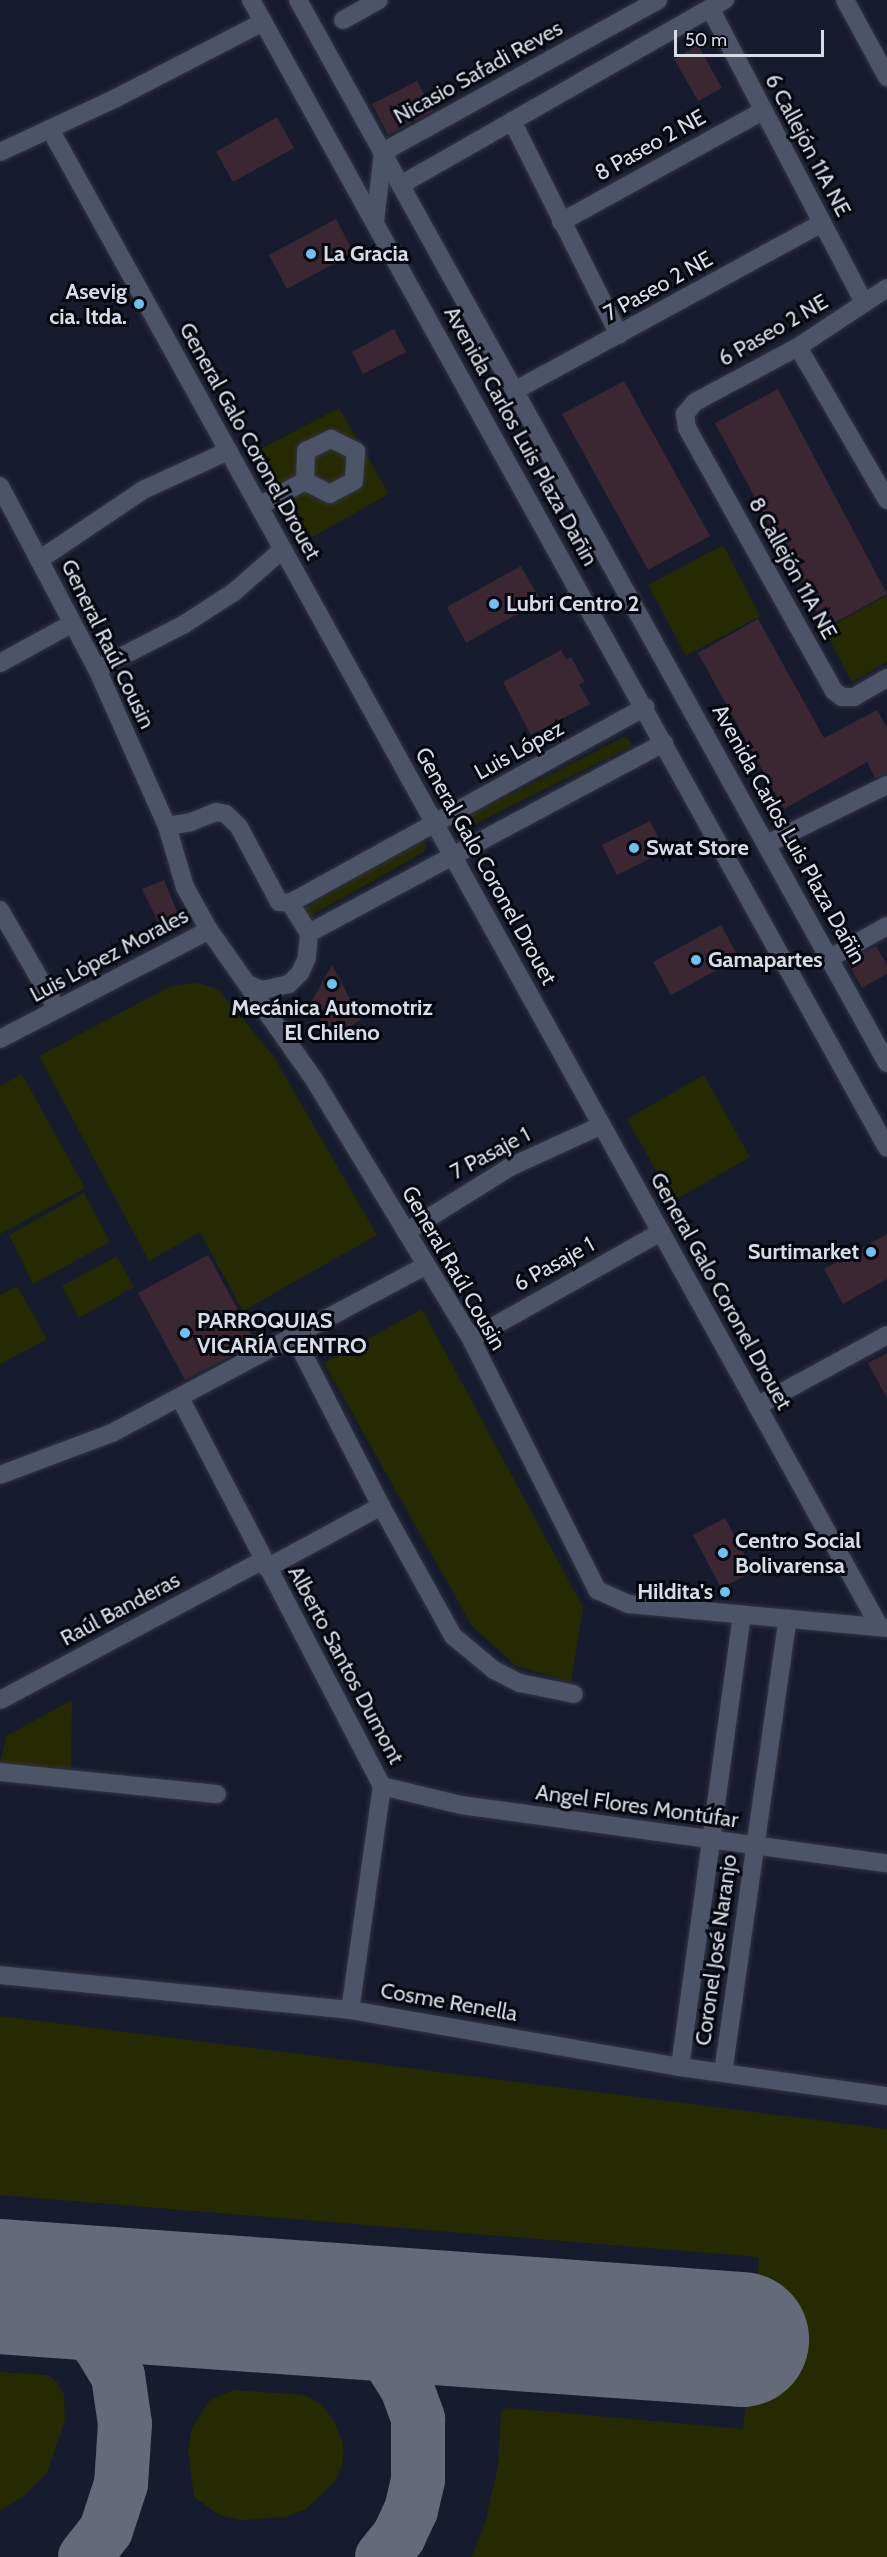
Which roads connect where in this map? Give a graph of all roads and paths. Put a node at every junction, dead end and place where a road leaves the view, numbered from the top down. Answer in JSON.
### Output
{"nodes":[{"id":1,"x":251,"y":0,"type":"edge"},
{"id":2,"x":298,"y":0,"type":"edge"},
{"id":3,"x":379,"y":0,"type":"edge"},
{"id":4,"x":658,"y":0,"type":"edge"},
{"id":5,"x":845,"y":0,"type":"edge"},
{"id":6,"x":717,"y":4,"type":"edge"},
{"id":7,"x":343,"y":20,"type":"dead end"},
{"id":8,"x":263,"y":21,"type":"junction"},
{"id":9,"x":887,"y":77,"type":"edge"},
{"id":10,"x":763,"y":111,"type":"junction"},
{"id":11,"x":512,"y":121,"type":"junction"},
{"id":12,"x":50,"y":129,"type":"junction"},
{"id":13,"x":0,"y":152,"type":"edge"},
{"id":14,"x":383,"y":152,"type":"junction"},
{"id":15,"x":402,"y":184,"type":"junction"},
{"id":16,"x":375,"y":222,"type":"junction"},
{"id":17,"x":561,"y":222,"type":"junction"},
{"id":18,"x":822,"y":223,"type":"junction"},
{"id":19,"x":887,"y":288,"type":"edge"},
{"id":20,"x":864,"y":303,"type":"junction"},
{"id":21,"x":619,"y":335,"type":"junction"},
{"id":22,"x":798,"y":346,"type":"junction"},
{"id":23,"x":516,"y":390,"type":"junction"},
{"id":24,"x":685,"y":414,"type":"joint"},
{"id":25,"x":228,"y":451,"type":"junction"},
{"id":26,"x":305,"y":481,"type":"dead end"},
{"id":27,"x":0,"y":486,"type":"edge"},
{"id":28,"x":887,"y":500,"type":"edge"},
{"id":29,"x":258,"y":506,"type":"junction"},
{"id":30,"x":283,"y":549,"type":"junction"},
{"id":31,"x":39,"y":560,"type":"junction"},
{"id":32,"x":73,"y":623,"type":"junction"},
{"id":33,"x":0,"y":663,"type":"edge"},
{"id":34,"x":97,"y":669,"type":"junction"},
{"id":35,"x":887,"y":678,"type":"edge"},
{"id":36,"x":645,"y":707,"type":"junction"},
{"id":37,"x":664,"y":743,"type":"junction"},
{"id":38,"x":887,"y":785,"type":"edge"},
{"id":39,"x":434,"y":824,"type":"junction"},
{"id":40,"x":167,"y":826,"type":"junction"},
{"id":41,"x":767,"y":844,"type":"junction"},
{"id":42,"x":452,"y":856,"type":"junction"},
{"id":43,"x":290,"y":903,"type":"junction"},
{"id":44,"x":0,"y":910,"type":"edge"},
{"id":45,"x":887,"y":926,"type":"edge"},
{"id":46,"x":209,"y":930,"type":"junction"},
{"id":47,"x":309,"y":933,"type":"junction"},
{"id":48,"x":830,"y":958,"type":"junction"},
{"id":49,"x":247,"y":984,"type":"junction"},
{"id":50,"x":57,"y":1009,"type":"junction"},
{"id":51,"x":0,"y":1039,"type":"edge"},
{"id":52,"x":885,"y":1056,"type":"edge"},
{"id":53,"x":602,"y":1125,"type":"junction"},
{"id":54,"x":887,"y":1148,"type":"edge"},
{"id":55,"x":406,"y":1232,"type":"junction"},
{"id":56,"x":661,"y":1232,"type":"junction"},
{"id":57,"x":426,"y":1265,"type":"junction"},
{"id":58,"x":887,"y":1335,"type":"edge"},
{"id":59,"x":295,"y":1338,"type":"junction"},
{"id":60,"x":471,"y":1339,"type":"junction"},
{"id":61,"x":180,"y":1398,"type":"junction"},
{"id":62,"x":757,"y":1406,"type":"junction"},
{"id":63,"x":0,"y":1475,"type":"edge"},
{"id":64,"x":381,"y":1506,"type":"junction"},
{"id":65,"x":265,"y":1564,"type":"junction"},
{"id":66,"x":742,"y":1615,"type":"junction"},
{"id":67,"x":788,"y":1619,"type":"junction"},
{"id":68,"x":884,"y":1627,"type":"edge"},
{"id":69,"x":574,"y":1694,"type":"dead end"},
{"id":70,"x":0,"y":1700,"type":"edge"},
{"id":71,"x":0,"y":1772,"type":"edge"},
{"id":72,"x":382,"y":1786,"type":"junction"},
{"id":73,"x":217,"y":1794,"type":"dead end"},
{"id":74,"x":711,"y":1841,"type":"junction"},
{"id":75,"x":755,"y":1847,"type":"junction"},
{"id":76,"x":887,"y":1863,"type":"edge"},
{"id":77,"x":0,"y":1975,"type":"edge"},
{"id":78,"x":350,"y":2010,"type":"junction"},
{"id":79,"x":680,"y":2067,"type":"junction"},
{"id":80,"x":723,"y":2073,"type":"junction"},
{"id":81,"x":887,"y":2096,"type":"edge"}],
"edges":[{"from":1,"to":8,"type":"street","name":"Avenida Carlos Luis Plaza Dañin"},
{"from":2,"to":14,"type":"street","name":"Avenida Carlos Luis Plaza Dañin"},
{"from":3,"to":7,"type":"street"},
{"from":4,"to":14,"type":"street","name":"Nicasio Safadi Reves"},
{"from":5,"to":9,"type":"street"},
{"from":6,"to":10,"type":"street","name":"6 Callejón 11A NE"},
{"from":6,"to":11,"type":"street"},
{"from":8,"to":12,"type":"street"},
{"from":8,"to":16,"type":"street","name":"Avenida Carlos Luis Plaza Dañin"},
{"from":10,"to":17,"type":"street","name":"8 Paseo 2 NE"},
{"from":10,"to":18,"type":"street","name":"6 Callejón 11A NE"},
{"from":11,"to":15,"type":"street"},
{"from":11,"to":17,"type":"street"},
{"from":12,"to":13,"type":"street"},
{"from":12,"to":25,"type":"street","name":"General Galo Coronel Drouet"},
{"from":14,"to":15,"type":"street","name":"Avenida Carlos Luis Plaza Dañin"},
{"from":14,"to":16,"type":"street","name":"Nicasio Safadi Reves"},
{"from":15,"to":23,"type":"street","name":"Avenida Carlos Luis Plaza Dañin"},
{"from":16,"to":36,"type":"street","name":"Avenida Carlos Luis Plaza Dañin"},
{"from":17,"to":21,"type":"street"},
{"from":18,"to":20,"type":"street","name":"6 Callejón 11A NE"},
{"from":18,"to":21,"type":"street","name":"7 Paseo 2 NE"},
{"from":19,"to":20,"type":"street","name":"6 Paseo 2 NE"},
{"from":20,"to":22,"type":"street","name":"6 Paseo 2 NE"},
{"from":21,"to":23,"type":"street","name":"7 Paseo 2 NE"},
{"from":22,"to":24,"type":"street","name":"6 Paseo 2 NE"},
{"from":22,"to":28,"type":"street"},
{"from":23,"to":41,"type":"street","name":"Avenida Carlos Luis Plaza Dañin"},
{"from":24,"to":35,"type":"street","name":"8 Callejón 11A NE"},
{"from":25,"to":29,"type":"street","name":"General Galo Coronel Drouet"},
{"from":25,"to":31,"type":"street"},
{"from":26,"to":29,"type":"street"},
{"from":27,"to":31,"type":"street","name":"General Raúl Cousin"},
{"from":29,"to":30,"type":"street","name":"General Galo Coronel Drouet"},
{"from":30,"to":34,"type":"street"},
{"from":30,"to":39,"type":"street","name":"General Galo Coronel Drouet"},
{"from":31,"to":32,"type":"street","name":"General Raúl Cousin"},
{"from":32,"to":33,"type":"street"},
{"from":32,"to":34,"type":"street","name":"General Raúl Cousin"},
{"from":34,"to":40,"type":"street","name":"General Raúl Cousin"},
{"from":36,"to":37,"type":"street","name":"Avenida Carlos Luis Plaza Dañin"},
{"from":36,"to":39,"type":"street","name":"Luis López"},
{"from":37,"to":42,"type":"street"},
{"from":37,"to":54,"type":"street","name":"Avenida Carlos Luis Plaza Dañin"},
{"from":38,"to":41,"type":"street"},
{"from":39,"to":42,"type":"street","name":"General Galo Coronel Drouet"},
{"from":39,"to":43,"type":"street","name":"Luis López"},
{"from":40,"to":43,"type":"street"},
{"from":40,"to":46,"type":"street","name":"General Raúl Cousin"},
{"from":41,"to":48,"type":"street","name":"Avenida Carlos Luis Plaza Dañin"},
{"from":42,"to":47,"type":"street"},
{"from":42,"to":53,"type":"street","name":"General Galo Coronel Drouet"},
{"from":43,"to":47,"type":"street"},
{"from":44,"to":50,"type":"street"},
{"from":45,"to":48,"type":"street"},
{"from":46,"to":49,"type":"street","name":"General Raúl Cousin"},
{"from":46,"to":50,"type":"street","name":"Luis López Morales"},
{"from":47,"to":49,"type":"street"},
{"from":48,"to":52,"type":"street","name":"Avenida Carlos Luis Plaza Dañin"},
{"from":49,"to":55,"type":"street","name":"General Raúl Cousin"},
{"from":50,"to":51,"type":"street","name":"Luis López Morales"},
{"from":53,"to":55,"type":"street","name":"7 Pasaje 1"},
{"from":53,"to":56,"type":"street","name":"General Galo Coronel Drouet"},
{"from":55,"to":57,"type":"street","name":"General Raúl Cousin"},
{"from":56,"to":60,"type":"street","name":"6 Pasaje 1"},
{"from":56,"to":62,"type":"street","name":"General Galo Coronel Drouet"},
{"from":57,"to":59,"type":"street"},
{"from":57,"to":60,"type":"street","name":"General Raúl Cousin"},
{"from":58,"to":62,"type":"street"},
{"from":59,"to":61,"type":"street"},
{"from":59,"to":64,"type":"street"},
{"from":60,"to":66,"type":"street","name":"General Raúl Cousin"},
{"from":61,"to":63,"type":"street"},
{"from":61,"to":65,"type":"street","name":"Alberto Santos Dumont"},
{"from":62,"to":68,"type":"street","name":"General Galo Coronel Drouet"},
{"from":64,"to":65,"type":"street","name":"Raúl Banderas"},
{"from":64,"to":69,"type":"street"},
{"from":65,"to":70,"type":"street","name":"Raúl Banderas"},
{"from":65,"to":72,"type":"street","name":"Alberto Santos Dumont"},
{"from":66,"to":67,"type":"street"},
{"from":66,"to":74,"type":"street","name":"Coronel José Naranjo"},
{"from":67,"to":68,"type":"street"},
{"from":67,"to":75,"type":"street","name":"Coronel José Naranjo"},
{"from":71,"to":73,"type":"street"},
{"from":72,"to":74,"type":"street","name":"Angel Flores Montúfar"},
{"from":72,"to":78,"type":"street","name":"Alberto Santos Dumont"},
{"from":74,"to":75,"type":"street","name":"Angel Flores Montúfar"},
{"from":74,"to":79,"type":"street","name":"Coronel José Naranjo"},
{"from":75,"to":76,"type":"street","name":"Angel Flores Montúfar"},
{"from":75,"to":80,"type":"street","name":"Coronel José Naranjo"},
{"from":77,"to":78,"type":"street","name":"Cosme Renella"},
{"from":78,"to":79,"type":"street","name":"Cosme Renella"},
{"from":79,"to":80,"type":"street","name":"Cosme Renella"},
{"from":80,"to":81,"type":"street","name":"Cosme Renella"}]}
